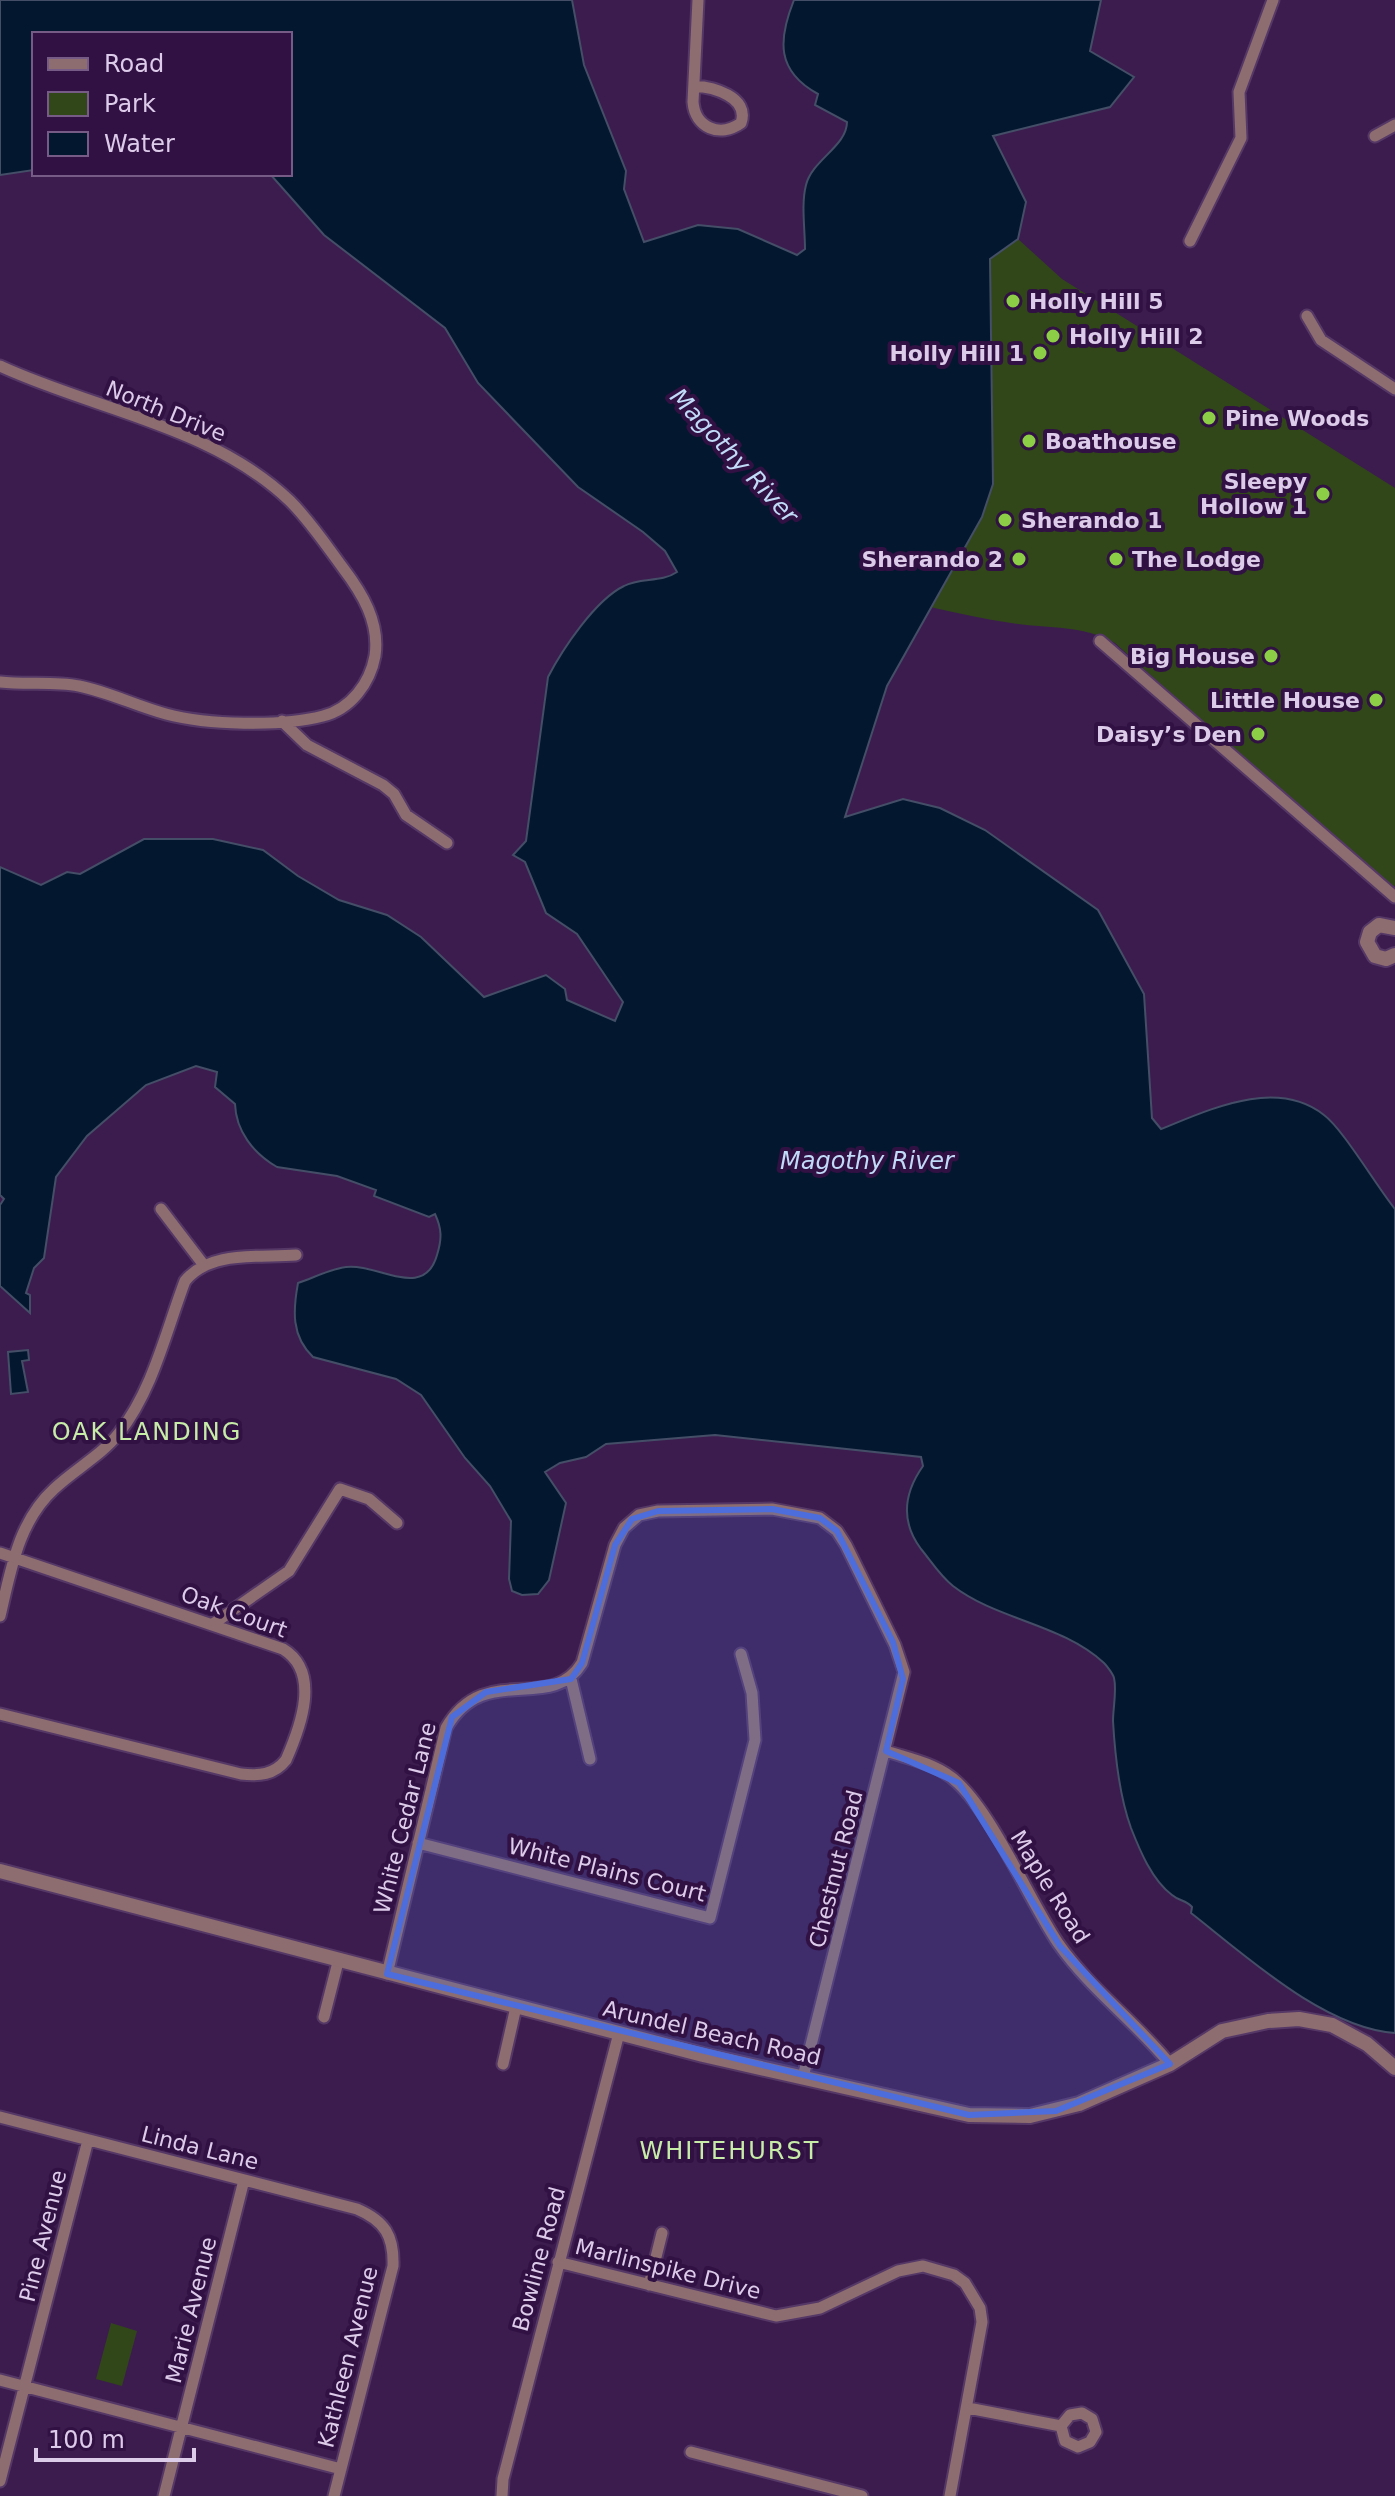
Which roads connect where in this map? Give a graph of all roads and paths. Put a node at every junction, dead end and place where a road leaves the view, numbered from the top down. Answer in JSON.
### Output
{"nodes":[{"id":1,"x":698,"y":0,"type":"edge"},
{"id":2,"x":1273,"y":0,"type":"edge"},
{"id":3,"x":694,"y":86,"type":"junction"},
{"id":4,"x":1395,"y":125,"type":"edge"},
{"id":5,"x":1375,"y":136,"type":"dead end"},
{"id":6,"x":1190,"y":241,"type":"dead end"},
{"id":7,"x":1307,"y":316,"type":"dead end"},
{"id":8,"x":0,"y":366,"type":"edge"},
{"id":9,"x":1395,"y":389,"type":"edge"},
{"id":10,"x":1100,"y":641,"type":"dead end"},
{"id":11,"x":0,"y":682,"type":"edge"},
{"id":12,"x":282,"y":721,"type":"junction"},
{"id":13,"x":447,"y":843,"type":"dead end"},
{"id":14,"x":1395,"y":897,"type":"edge"},
{"id":15,"x":1395,"y":927,"type":"edge"},
{"id":16,"x":1395,"y":955,"type":"edge"},
{"id":17,"x":161,"y":1209,"type":"dead end"},
{"id":18,"x":296,"y":1255,"type":"dead end"},
{"id":19,"x":203,"y":1264,"type":"junction"},
{"id":20,"x":397,"y":1523,"type":"dead end"},
{"id":21,"x":0,"y":1553,"type":"edge"},
{"id":22,"x":13,"y":1557,"type":"junction"},
{"id":23,"x":0,"y":1616,"type":"edge"},
{"id":24,"x":213,"y":1624,"type":"junction"},
{"id":25,"x":741,"y":1654,"type":"dead end"},
{"id":26,"x":571,"y":1679,"type":"junction"},
{"id":27,"x":0,"y":1714,"type":"edge"},
{"id":28,"x":886,"y":1751,"type":"junction"},
{"id":29,"x":590,"y":1759,"type":"dead end"},
{"id":30,"x":418,"y":1843,"type":"junction"},
{"id":31,"x":0,"y":1871,"type":"edge"},
{"id":32,"x":338,"y":1962,"type":"junction"},
{"id":33,"x":387,"y":1974,"type":"junction"},
{"id":34,"x":516,"y":2007,"type":"junction"},
{"id":35,"x":324,"y":2017,"type":"dead end"},
{"id":36,"x":619,"y":2033,"type":"junction"},
{"id":37,"x":503,"y":2064,"type":"dead end"},
{"id":38,"x":1170,"y":2064,"type":"junction"},
{"id":39,"x":1395,"y":2068,"type":"edge"},
{"id":40,"x":803,"y":2077,"type":"junction"},
{"id":41,"x":0,"y":2117,"type":"edge"},
{"id":42,"x":88,"y":2140,"type":"junction"},
{"id":43,"x":244,"y":2180,"type":"junction"},
{"id":44,"x":386,"y":2228,"type":"joint"},
{"id":45,"x":662,"y":2233,"type":"dead end"},
{"id":46,"x":558,"y":2262,"type":"junction"},
{"id":47,"x":649,"y":2285,"type":"junction"},
{"id":48,"x":0,"y":2380,"type":"edge"},
{"id":49,"x":26,"y":2386,"type":"junction"},
{"id":50,"x":968,"y":2408,"type":"junction"},
{"id":51,"x":182,"y":2426,"type":"junction"},
{"id":52,"x":1061,"y":2426,"type":"dead end"},
{"id":53,"x":691,"y":2452,"type":"dead end"},
{"id":54,"x":341,"y":2469,"type":"junction"},
{"id":55,"x":0,"y":2481,"type":"edge"},
{"id":56,"x":164,"y":2496,"type":"edge"},
{"id":57,"x":334,"y":2496,"type":"edge"},
{"id":58,"x":502,"y":2496,"type":"edge"},
{"id":59,"x":862,"y":2496,"type":"edge"},
{"id":60,"x":950,"y":2496,"type":"edge"}],
"edges":[{"from":1,"to":3,"type":"street"},
{"from":2,"to":6,"type":"street"},
{"from":3,"to":3,"type":"street"},
{"from":4,"to":5,"type":"street"},
{"from":7,"to":9,"type":"street"},
{"from":8,"to":12,"type":"street","name":"North Drive"},
{"from":10,"to":14,"type":"street"},
{"from":11,"to":12,"type":"street","name":"North Drive"},
{"from":12,"to":13,"type":"street"},
{"from":15,"to":16,"type":"street"},
{"from":17,"to":19,"type":"street"},
{"from":18,"to":19,"type":"street"},
{"from":19,"to":22,"type":"street"},
{"from":20,"to":24,"type":"street"},
{"from":21,"to":22,"type":"street","name":"Oak Court"},
{"from":22,"to":23,"type":"street"},
{"from":22,"to":24,"type":"street","name":"Oak Court"},
{"from":24,"to":27,"type":"street","name":"Oak Court"},
{"from":25,"to":30,"type":"street","name":"White Plains Court"},
{"from":26,"to":28,"type":"street","name":"Chestnut Road"},
{"from":26,"to":29,"type":"street"},
{"from":26,"to":30,"type":"street","name":"White Cedar Lane"},
{"from":28,"to":38,"type":"street","name":"Maple Road"},
{"from":28,"to":40,"type":"street","name":"Chestnut Road"},
{"from":30,"to":33,"type":"street","name":"White Cedar Lane"},
{"from":31,"to":32,"type":"street","name":"Arundel Beach Road"},
{"from":32,"to":33,"type":"street","name":"Arundel Beach Road"},
{"from":32,"to":35,"type":"street"},
{"from":33,"to":34,"type":"street","name":"Arundel Beach Road"},
{"from":34,"to":36,"type":"street","name":"Arundel Beach Road"},
{"from":34,"to":37,"type":"street"},
{"from":36,"to":40,"type":"street","name":"Arundel Beach Road"},
{"from":36,"to":46,"type":"street","name":"Bowline Road"},
{"from":38,"to":39,"type":"street","name":"Arundel Beach Road"},
{"from":38,"to":40,"type":"street","name":"Arundel Beach Road"},
{"from":41,"to":42,"type":"street","name":"Linda Lane"},
{"from":42,"to":43,"type":"street","name":"Linda Lane"},
{"from":42,"to":49,"type":"street","name":"Pine Avenue"},
{"from":43,"to":44,"type":"street","name":"Linda Lane"},
{"from":43,"to":51,"type":"street","name":"Marie Avenue"},
{"from":44,"to":54,"type":"street","name":"Kathleen Avenue"},
{"from":45,"to":47,"type":"street"},
{"from":46,"to":47,"type":"street","name":"Marlinspike Drive"},
{"from":46,"to":58,"type":"street","name":"Bowline Road"},
{"from":47,"to":50,"type":"street","name":"Marlinspike Drive"},
{"from":48,"to":49,"type":"street"},
{"from":49,"to":51,"type":"street"},
{"from":49,"to":55,"type":"street","name":"Pine Avenue"},
{"from":50,"to":52,"type":"street"},
{"from":50,"to":60,"type":"street","name":"Marlinspike Drive"},
{"from":51,"to":54,"type":"street"},
{"from":51,"to":56,"type":"street","name":"Marie Avenue"},
{"from":53,"to":59,"type":"street"},
{"from":54,"to":57,"type":"street","name":"Kathleen Avenue"}]}
